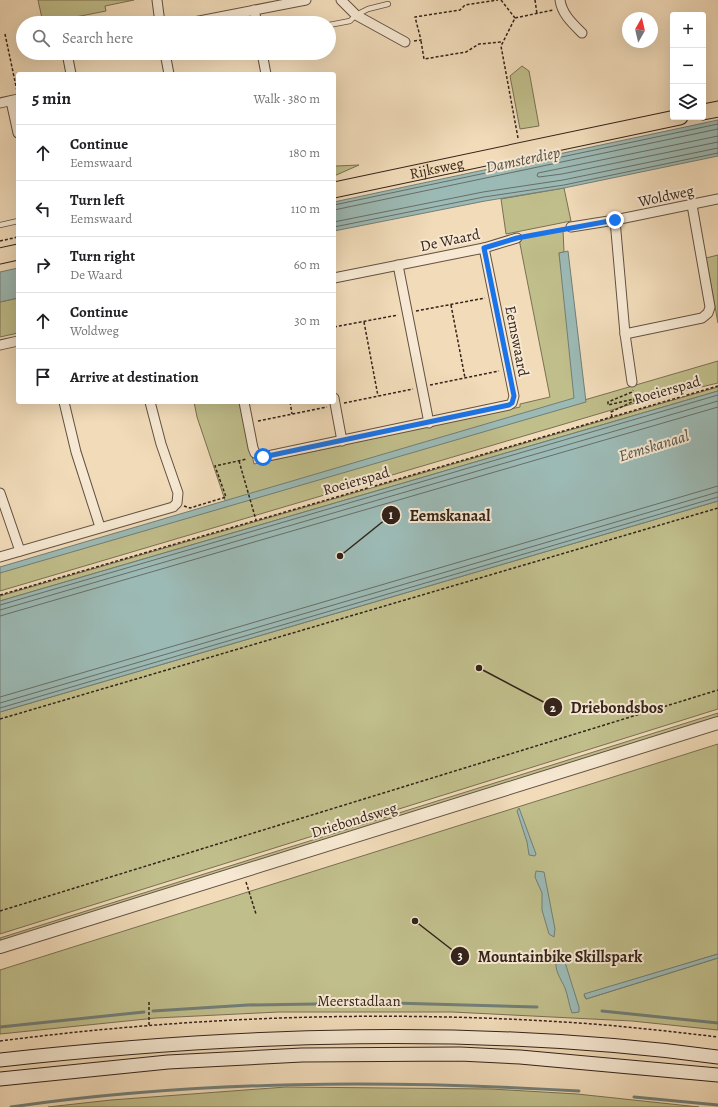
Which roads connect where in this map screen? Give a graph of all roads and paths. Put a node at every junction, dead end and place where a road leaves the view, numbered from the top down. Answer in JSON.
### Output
{"nodes":[{"id":1,"x":157,"y":0,"type":"edge"},
{"id":2,"x":306,"y":0,"type":"edge"},
{"id":3,"x":341,"y":0,"type":"edge"},
{"id":4,"x":477,"y":0,"type":"edge"},
{"id":5,"x":498,"y":0,"type":"edge"},
{"id":6,"x":501,"y":0,"type":"edge"},
{"id":7,"x":535,"y":0,"type":"edge"},
{"id":8,"x":477,"y":3,"type":"junction"},
{"id":9,"x":388,"y":4,"type":"dead end"},
{"id":10,"x":560,"y":4,"type":"edge"},
{"id":11,"x":254,"y":10,"type":"junction"},
{"id":12,"x":537,"y":14,"type":"junction"},
{"id":13,"x":356,"y":15,"type":"junction"},
{"id":14,"x":159,"y":16,"type":"edge"},
{"id":15,"x":224,"y":16,"type":"edge"},
{"id":16,"x":255,"y":16,"type":"edge"},
{"id":17,"x":515,"y":18,"type":"junction"},
{"id":18,"x":336,"y":24,"type":"edge"},
{"id":19,"x":582,"y":33,"type":"dead end"},
{"id":20,"x":5,"y":34,"type":"dead end"},
{"id":21,"x":421,"y":40,"type":"junction"},
{"id":22,"x":405,"y":42,"type":"joint"},
{"id":23,"x":502,"y":42,"type":"junction"},
{"id":24,"x":69,"y":60,"type":"edge"},
{"id":25,"x":166,"y":60,"type":"edge"},
{"id":26,"x":263,"y":60,"type":"edge"},
{"id":27,"x":71,"y":72,"type":"edge"},
{"id":28,"x":169,"y":72,"type":"edge"},
{"id":29,"x":266,"y":72,"type":"edge"},
{"id":30,"x":16,"y":99,"type":"edge"},
{"id":31,"x":0,"y":103,"type":"edge"},
{"id":32,"x":718,"y":109,"type":"edge"},
{"id":33,"x":706,"y":111,"type":"edge"},
{"id":34,"x":670,"y":119,"type":"edge"},
{"id":35,"x":519,"y":141,"type":"dead end"},
{"id":36,"x":336,"y":190,"type":"edge"},
{"id":37,"x":718,"y":199,"type":"edge"},
{"id":38,"x":692,"y":205,"type":"junction"},
{"id":39,"x":615,"y":220,"type":"junction"},
{"id":40,"x":16,"y":222,"type":"edge"},
{"id":41,"x":0,"y":225,"type":"edge"},
{"id":42,"x":572,"y":227,"type":"joint"},
{"id":43,"x":16,"y":237,"type":"edge"},
{"id":44,"x":517,"y":238,"type":"joint"},
{"id":45,"x":0,"y":241,"type":"edge"},
{"id":46,"x":484,"y":248,"type":"junction"},
{"id":47,"x":16,"y":252,"type":"edge"},
{"id":48,"x":0,"y":256,"type":"edge"},
{"id":49,"x":398,"y":265,"type":"junction"},
{"id":50,"x":336,"y":278,"type":"edge"},
{"id":51,"x":450,"y":304,"type":"dead end"},
{"id":52,"x":364,"y":322,"type":"dead end"},
{"id":53,"x":625,"y":334,"type":"junction"},
{"id":54,"x":16,"y":341,"type":"edge"},
{"id":55,"x":0,"y":345,"type":"edge"},
{"id":56,"x":509,"y":369,"type":"junction"},
{"id":57,"x":465,"y":378,"type":"junction"},
{"id":58,"x":632,"y":382,"type":"joint"},
{"id":59,"x":718,"y":386,"type":"edge"},
{"id":60,"x":422,"y":387,"type":"junction"},
{"id":61,"x":378,"y":396,"type":"junction"},
{"id":62,"x":336,"y":402,"type":"edge"},
{"id":63,"x":64,"y":404,"type":"edge"},
{"id":64,"x":151,"y":404,"type":"edge"},
{"id":65,"x":244,"y":404,"type":"edge"},
{"id":66,"x":290,"y":404,"type":"edge"},
{"id":67,"x":328,"y":404,"type":"edge"},
{"id":68,"x":335,"y":404,"type":"edge"},
{"id":69,"x":292,"y":414,"type":"junction"},
{"id":70,"x":612,"y":417,"type":"junction"},
{"id":71,"x":248,"y":422,"type":"junction"},
{"id":72,"x":429,"y":423,"type":"junction"},
{"id":73,"x":342,"y":441,"type":"junction"},
{"id":74,"x":259,"y":456,"type":"junction"},
{"id":75,"x":239,"y":460,"type":"junction"},
{"id":76,"x":0,"y":493,"type":"edge"},
{"id":77,"x":177,"y":503,"type":"junction"},
{"id":78,"x":718,"y":508,"type":"edge"},
{"id":79,"x":256,"y":520,"type":"junction"},
{"id":80,"x":100,"y":528,"type":"junction"},
{"id":81,"x":20,"y":551,"type":"junction"},
{"id":82,"x":0,"y":557,"type":"edge"},
{"id":83,"x":0,"y":595,"type":"edge"},
{"id":84,"x":718,"y":690,"type":"edge"},
{"id":85,"x":0,"y":719,"type":"edge"},
{"id":86,"x":718,"y":723,"type":"edge"},
{"id":87,"x":242,"y":872,"type":"junction"},
{"id":88,"x":0,"y":911,"type":"edge"},
{"id":89,"x":256,"y":914,"type":"dead end"},
{"id":90,"x":0,"y":947,"type":"edge"},
{"id":91,"x":149,"y":1002,"type":"dead end"},
{"id":92,"x":149,"y":1025,"type":"junction"},
{"id":93,"x":718,"y":1037,"type":"edge"},
{"id":94,"x":0,"y":1041,"type":"edge"},
{"id":95,"x":718,"y":1057,"type":"edge"},
{"id":96,"x":0,"y":1060,"type":"edge"},
{"id":97,"x":718,"y":1075,"type":"edge"},
{"id":98,"x":0,"y":1079,"type":"edge"}],
"edges":[{"from":1,"to":14,"type":"street"},
{"from":2,"to":11,"type":"street"},
{"from":3,"to":13,"type":"street"},
{"from":4,"to":8,"type":"path"},
{"from":5,"to":8,"type":"path"},
{"from":6,"to":17,"type":"path"},
{"from":7,"to":12,"type":"path"},
{"from":8,"to":21,"type":"path"},
{"from":9,"to":13,"type":"lane"},
{"from":10,"to":12,"type":"path"},
{"from":10,"to":19,"type":"street"},
{"from":11,"to":15,"type":"street"},
{"from":11,"to":16,"type":"street"},
{"from":12,"to":17,"type":"path"},
{"from":13,"to":18,"type":"lane"},
{"from":13,"to":22,"type":"street"},
{"from":17,"to":23,"type":"path"},
{"from":20,"to":30,"type":"path"},
{"from":21,"to":22,"type":"path"},
{"from":21,"to":23,"type":"path"},
{"from":23,"to":35,"type":"path"},
{"from":24,"to":27,"type":"street"},
{"from":25,"to":28,"type":"street"},
{"from":26,"to":29,"type":"street"},
{"from":30,"to":31,"type":"street"},
{"from":32,"to":33,"type":"main road"},
{"from":34,"to":36,"type":"main road","name":"Rijksweg"},
{"from":37,"to":38,"type":"street","name":"Woldweg"},
{"from":38,"to":39,"type":"street","name":"Woldweg"},
{"from":38,"to":53,"type":"street"},
{"from":39,"to":42,"type":"street","name":"Woldweg"},
{"from":39,"to":53,"type":"street"},
{"from":40,"to":41,"type":"lane"},
{"from":42,"to":44,"type":"path"},
{"from":43,"to":45,"type":"path"},
{"from":44,"to":46,"type":"street","name":"De Waard"},
{"from":46,"to":49,"type":"street","name":"De Waard"},
{"from":46,"to":56,"type":"street","name":"Eemswaard"},
{"from":47,"to":48,"type":"main road"},
{"from":49,"to":50,"type":"street","name":"De Waard"},
{"from":49,"to":60,"type":"street"},
{"from":51,"to":57,"type":"path"},
{"from":52,"to":61,"type":"path"},
{"from":53,"to":58,"type":"street"},
{"from":54,"to":55,"type":"street"},
{"from":56,"to":57,"type":"path"},
{"from":56,"to":72,"type":"street","name":"Eemswaard"},
{"from":57,"to":60,"type":"path"},
{"from":58,"to":70,"type":"path"},
{"from":59,"to":70,"type":"path","name":"Roeierspad"},
{"from":60,"to":61,"type":"path"},
{"from":60,"to":72,"type":"street"},
{"from":61,"to":62,"type":"path"},
{"from":63,"to":80,"type":"street"},
{"from":64,"to":77,"type":"street"},
{"from":65,"to":71,"type":"street"},
{"from":66,"to":69,"type":"path"},
{"from":67,"to":69,"type":"path"},
{"from":68,"to":73,"type":"street"},
{"from":69,"to":71,"type":"path"},
{"from":70,"to":79,"type":"path","name":"Roeierspad"},
{"from":71,"to":74,"type":"street"},
{"from":72,"to":73,"type":"street","name":"Eemswaard"},
{"from":73,"to":74,"type":"street","name":"Eemswaard"},
{"from":74,"to":75,"type":"path"},
{"from":75,"to":77,"type":"path"},
{"from":75,"to":79,"type":"path"},
{"from":76,"to":81,"type":"street"},
{"from":77,"to":80,"type":"street"},
{"from":78,"to":85,"type":"path"},
{"from":79,"to":83,"type":"path","name":"Roeierspad"},
{"from":80,"to":81,"type":"street"},
{"from":81,"to":82,"type":"street"},
{"from":84,"to":88,"type":"path"},
{"from":86,"to":87,"type":"street","name":"Driebondsweg"},
{"from":87,"to":89,"type":"path"},
{"from":87,"to":90,"type":"street","name":"Driebondsweg"},
{"from":91,"to":92,"type":"path"},
{"from":92,"to":93,"type":"path","name":"Meerstadlaan"},
{"from":92,"to":94,"type":"path","name":"Meerstadlaan"},
{"from":95,"to":96,"type":"main road"},
{"from":97,"to":98,"type":"main road"}]}
